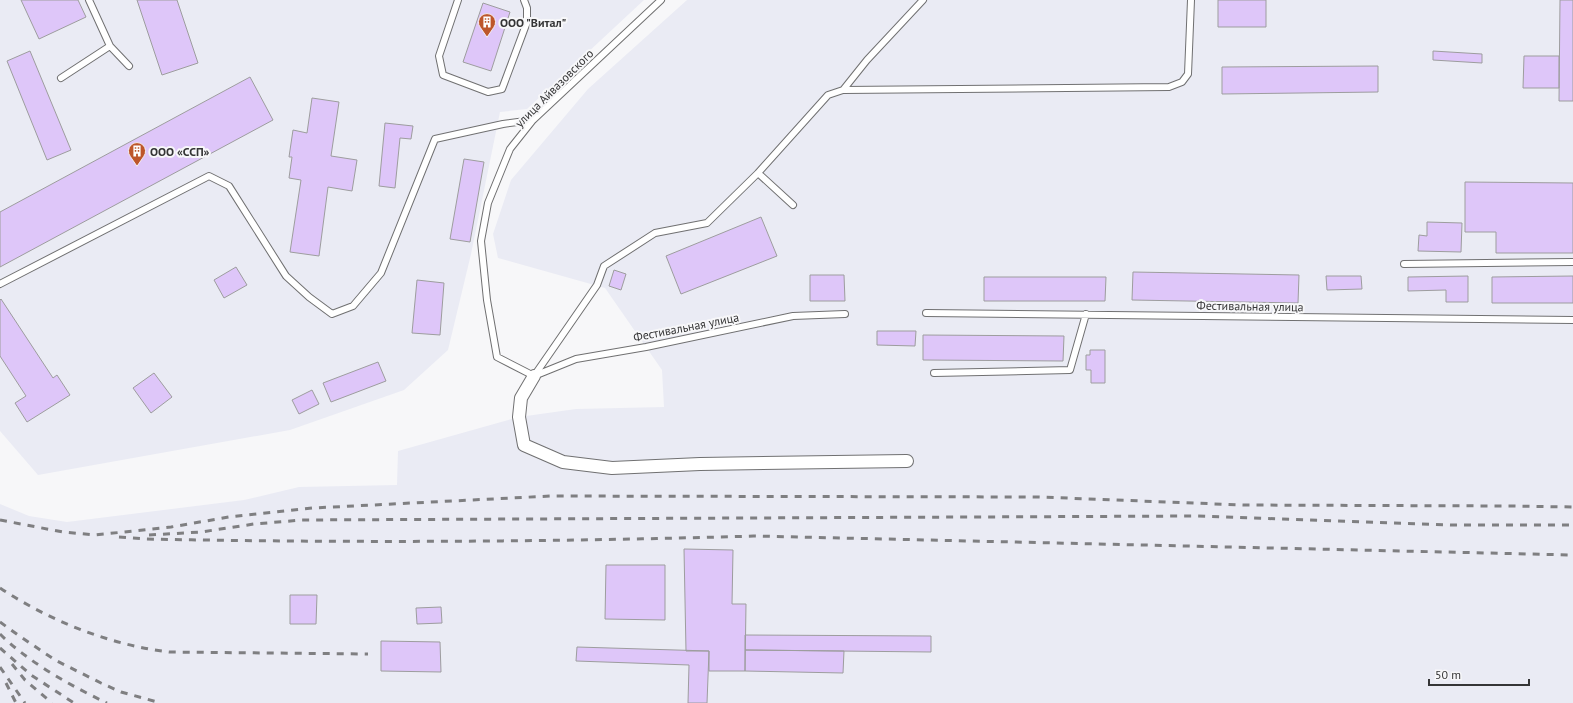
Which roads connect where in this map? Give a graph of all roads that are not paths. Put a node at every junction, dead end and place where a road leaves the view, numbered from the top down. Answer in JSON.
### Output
{"nodes":[{"id":1,"x":89,"y":0,"type":"edge"},
{"id":2,"x":458,"y":0,"type":"edge"},
{"id":3,"x":524,"y":0,"type":"edge"},
{"id":4,"x":661,"y":0,"type":"edge"},
{"id":5,"x":923,"y":0,"type":"edge"},
{"id":6,"x":1191,"y":0,"type":"edge"},
{"id":7,"x":110,"y":46,"type":"junction"},
{"id":8,"x":129,"y":66,"type":"dead end"},
{"id":9,"x":61,"y":78,"type":"dead end"},
{"id":10,"x":843,"y":90,"type":"junction"},
{"id":11,"x":533,"y":120,"type":"junction"},
{"id":12,"x":758,"y":173,"type":"junction"},
{"id":13,"x":793,"y":205,"type":"dead end"},
{"id":14,"x":1573,"y":262,"type":"edge"},
{"id":15,"x":1404,"y":264,"type":"dead end"},
{"id":16,"x":0,"y":284,"type":"edge"},
{"id":17,"x":926,"y":313,"type":"dead end"},
{"id":18,"x":846,"y":314,"type":"dead end"},
{"id":19,"x":1086,"y":314,"type":"junction"},
{"id":20,"x":1573,"y":320,"type":"edge"},
{"id":21,"x":934,"y":373,"type":"dead end"},
{"id":22,"x":534,"y":376,"type":"junction"},
{"id":23,"x":907,"y":461,"type":"dead end"}],
"edges":[{"from":1,"to":7,"type":"lane"},
{"from":2,"to":3,"type":"lane"},
{"from":4,"to":11,"type":"lane","name":"улица Айвазовского"},
{"from":5,"to":10,"type":"lane"},
{"from":6,"to":10,"type":"lane"},
{"from":7,"to":8,"type":"lane"},
{"from":7,"to":9,"type":"lane"},
{"from":10,"to":12,"type":"lane"},
{"from":11,"to":16,"type":"lane"},
{"from":11,"to":22,"type":"lane","name":"улица Айвазовского"},
{"from":12,"to":13,"type":"lane"},
{"from":12,"to":22,"type":"lane"},
{"from":14,"to":15,"type":"lane"},
{"from":17,"to":19,"type":"lane","name":"Фестивальная улица"},
{"from":18,"to":22,"type":"lane","name":"Фестивальная улица"},
{"from":19,"to":20,"type":"lane","name":"Фестивальная улица"},
{"from":19,"to":21,"type":"lane"},
{"from":22,"to":23,"type":"street"}]}
